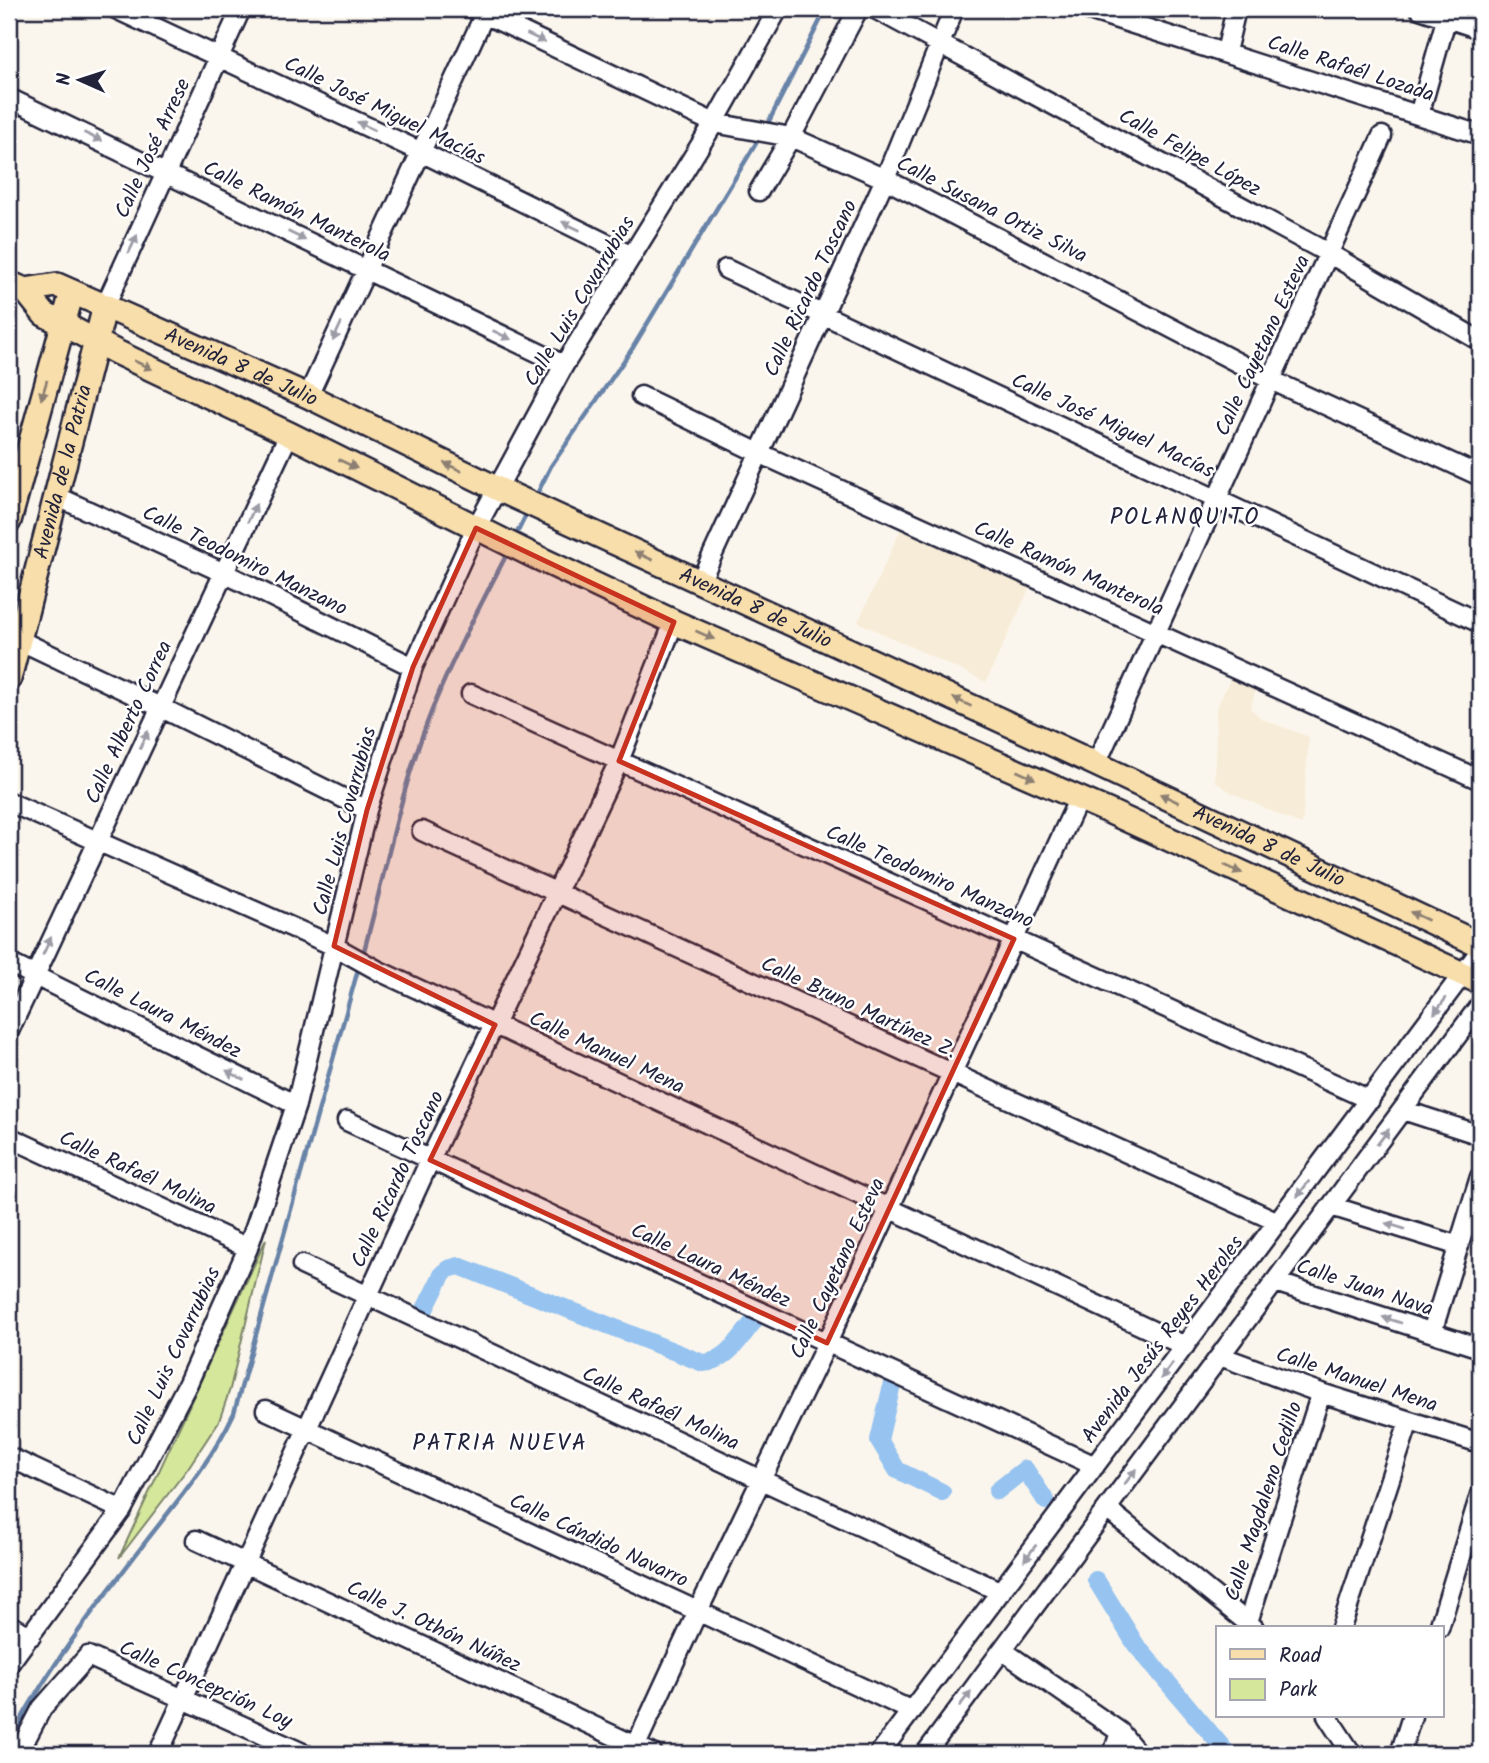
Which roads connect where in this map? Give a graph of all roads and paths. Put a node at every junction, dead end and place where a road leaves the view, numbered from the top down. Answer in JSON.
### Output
{"nodes":[{"id":1,"x":116,"y":9,"type":"edge"},
{"id":2,"x":242,"y":9,"type":"edge"},
{"id":3,"x":778,"y":9,"type":"edge"},
{"id":4,"x":875,"y":9,"type":"edge"},
{"id":5,"x":954,"y":9,"type":"edge"},
{"id":6,"x":1086,"y":9,"type":"edge"},
{"id":7,"x":1236,"y":9,"type":"edge"},
{"id":8,"x":1420,"y":9,"type":"edge"},
{"id":9,"x":482,"y":10,"type":"edge"},
{"id":10,"x":1448,"y":13,"type":"edge"},
{"id":11,"x":855,"y":15,"type":"dead end"},
{"id":12,"x":1480,"y":29,"type":"edge"},
{"id":13,"x":942,"y":43,"type":"junction"},
{"id":14,"x":1226,"y":52,"type":"junction"},
{"id":15,"x":219,"y":56,"type":"junction"},
{"id":16,"x":9,"y":98,"type":"edge"},
{"id":17,"x":1419,"y":114,"type":"junction"},
{"id":18,"x":723,"y":125,"type":"junction"},
{"id":19,"x":784,"y":135,"type":"junction"},
{"id":20,"x":1480,"y":135,"type":"edge"},
{"id":21,"x":1382,"y":136,"type":"dead end"},
{"id":22,"x":421,"y":152,"type":"junction"},
{"id":23,"x":167,"y":172,"type":"junction"},
{"id":24,"x":885,"y":179,"type":"junction"},
{"id":25,"x":759,"y":191,"type":"dead end"},
{"id":26,"x":1328,"y":253,"type":"junction"},
{"id":27,"x":632,"y":256,"type":"junction"},
{"id":28,"x":366,"y":270,"type":"junction"},
{"id":29,"x":726,"y":270,"type":"dead end"},
{"id":30,"x":17,"y":286,"type":"edge"},
{"id":31,"x":72,"y":292,"type":"junction"},
{"id":32,"x":105,"y":306,"type":"junction"},
{"id":33,"x":822,"y":316,"type":"junction"},
{"id":34,"x":64,"y":324,"type":"junction"},
{"id":35,"x":1480,"y":341,"type":"edge"},
{"id":36,"x":95,"y":342,"type":"junction"},
{"id":37,"x":564,"y":365,"type":"junction"},
{"id":38,"x":1270,"y":380,"type":"junction"},
{"id":39,"x":308,"y":396,"type":"junction"},
{"id":40,"x":641,"y":396,"type":"dead end"},
{"id":41,"x":289,"y":434,"type":"junction"},
{"id":42,"x":759,"y":453,"type":"junction"},
{"id":43,"x":14,"y":476,"type":"edge"},
{"id":44,"x":1480,"y":476,"type":"edge"},
{"id":45,"x":506,"y":492,"type":"junction"},
{"id":46,"x":57,"y":496,"type":"junction"},
{"id":47,"x":1216,"y":498,"type":"junction"},
{"id":48,"x":9,"y":521,"type":"edge"},
{"id":49,"x":486,"y":532,"type":"junction"},
{"id":50,"x":223,"y":573,"type":"junction"},
{"id":51,"x":701,"y":582,"type":"junction"},
{"id":52,"x":674,"y":622,"type":"junction"},
{"id":53,"x":1480,"y":623,"type":"edge"},
{"id":54,"x":1155,"y":632,"type":"junction"},
{"id":55,"x":19,"y":640,"type":"junction"},
{"id":56,"x":413,"y":667,"type":"junction"},
{"id":57,"x":9,"y":680,"type":"edge"},
{"id":58,"x":471,"y":694,"type":"dead end"},
{"id":59,"x":160,"y":707,"type":"junction"},
{"id":60,"x":619,"y":761,"type":"junction"},
{"id":61,"x":1096,"y":764,"type":"junction"},
{"id":62,"x":1480,"y":780,"type":"edge"},
{"id":63,"x":1079,"y":798,"type":"junction"},
{"id":64,"x":9,"y":802,"type":"edge"},
{"id":65,"x":367,"y":810,"type":"junction"},
{"id":66,"x":422,"y":831,"type":"dead end"},
{"id":67,"x":96,"y":842,"type":"junction"},
{"id":68,"x":555,"y":893,"type":"junction"},
{"id":69,"x":1014,"y":939,"type":"junction"},
{"id":70,"x":1480,"y":946,"type":"edge"},
{"id":71,"x":337,"y":948,"type":"junction"},
{"id":72,"x":1480,"y":951,"type":"edge"},
{"id":73,"x":9,"y":963,"type":"edge"},
{"id":74,"x":33,"y":974,"type":"junction"},
{"id":75,"x":1472,"y":978,"type":"edge"},
{"id":76,"x":1480,"y":1005,"type":"edge"},
{"id":77,"x":495,"y":1025,"type":"junction"},
{"id":78,"x":9,"y":1031,"type":"edge"},
{"id":79,"x":951,"y":1074,"type":"junction"},
{"id":80,"x":1370,"y":1100,"type":"junction"},
{"id":81,"x":296,"y":1105,"type":"junction"},
{"id":82,"x":1403,"y":1110,"type":"junction"},
{"id":83,"x":347,"y":1121,"type":"dead end"},
{"id":84,"x":1480,"y":1135,"type":"edge"},
{"id":85,"x":9,"y":1137,"type":"edge"},
{"id":86,"x":430,"y":1160,"type":"junction"},
{"id":87,"x":1480,"y":1177,"type":"edge"},
{"id":88,"x":1331,"y":1206,"type":"junction"},
{"id":89,"x":889,"y":1208,"type":"junction"},
{"id":90,"x":1278,"y":1222,"type":"junction"},
{"id":91,"x":1459,"y":1246,"type":"junction"},
{"id":92,"x":248,"y":1248,"type":"junction"},
{"id":93,"x":302,"y":1265,"type":"dead end"},
{"id":94,"x":1275,"y":1282,"type":"junction"},
{"id":95,"x":368,"y":1296,"type":"junction"},
{"id":96,"x":1432,"y":1332,"type":"junction"},
{"id":97,"x":827,"y":1343,"type":"junction"},
{"id":98,"x":1185,"y":1346,"type":"junction"},
{"id":99,"x":1480,"y":1348,"type":"edge"},
{"id":100,"x":1220,"y":1356,"type":"junction"},
{"id":101,"x":1321,"y":1394,"type":"junction"},
{"id":102,"x":266,"y":1410,"type":"dead end"},
{"id":103,"x":1409,"y":1421,"type":"junction"},
{"id":104,"x":307,"y":1429,"type":"junction"},
{"id":105,"x":1480,"y":1443,"type":"edge"},
{"id":106,"x":9,"y":1457,"type":"edge"},
{"id":107,"x":1095,"y":1466,"type":"junction"},
{"id":108,"x":761,"y":1480,"type":"junction"},
{"id":109,"x":1480,"y":1495,"type":"edge"},
{"id":110,"x":1107,"y":1509,"type":"junction"},
{"id":111,"x":122,"y":1510,"type":"junction"},
{"id":112,"x":196,"y":1540,"type":"dead end"},
{"id":113,"x":246,"y":1563,"type":"junction"},
{"id":114,"x":1001,"y":1592,"type":"junction"},
{"id":115,"x":698,"y":1611,"type":"junction"},
{"id":116,"x":9,"y":1625,"type":"edge"},
{"id":117,"x":1251,"y":1625,"type":"edge"},
{"id":118,"x":1342,"y":1626,"type":"edge"},
{"id":119,"x":1440,"y":1626,"type":"edge"},
{"id":120,"x":31,"y":1636,"type":"junction"},
{"id":121,"x":1002,"y":1650,"type":"junction"},
{"id":122,"x":9,"y":1664,"type":"edge"},
{"id":123,"x":184,"y":1699,"type":"junction"},
{"id":124,"x":912,"y":1711,"type":"junction"},
{"id":125,"x":1328,"y":1718,"type":"edge"},
{"id":126,"x":1411,"y":1718,"type":"edge"},
{"id":127,"x":1120,"y":1732,"type":"junction"},
{"id":128,"x":634,"y":1750,"type":"edge"},
{"id":129,"x":929,"y":1753,"type":"edge"},
{"id":130,"x":18,"y":1754,"type":"edge"},
{"id":131,"x":158,"y":1754,"type":"edge"},
{"id":132,"x":305,"y":1754,"type":"edge"},
{"id":133,"x":653,"y":1754,"type":"edge"},
{"id":134,"x":879,"y":1754,"type":"edge"},
{"id":135,"x":1113,"y":1754,"type":"edge"},
{"id":136,"x":1138,"y":1754,"type":"edge"},
{"id":137,"x":1352,"y":1754,"type":"edge"},
{"id":138,"x":1400,"y":1754,"type":"edge"}],
"edges":[{"from":1,"to":15,"type":"street","name":"Calle José Miguel Macías"},
{"from":2,"to":15,"type":"street","name":"Calle José Arrese"},
{"from":3,"to":18,"type":"street","name":"Calle Luis Covarrubias"},
{"from":4,"to":13,"type":"street","name":"Calle Felipe López"},
{"from":5,"to":13,"type":"street","name":"Calle Ricardo Toscano"},
{"from":6,"to":14,"type":"street","name":"Calle Rafaél Lozada"},
{"from":7,"to":14,"type":"street"},
{"from":8,"to":10,"type":"street"},
{"from":9,"to":18,"type":"street","name":"Calle Susana Ortiz Silva","one_way":true},
{"from":9,"to":22,"type":"street"},
{"from":10,"to":12,"type":"street"},
{"from":10,"to":17,"type":"street"},
{"from":11,"to":19,"type":"street"},
{"from":13,"to":24,"type":"street","name":"Calle Ricardo Toscano"},
{"from":13,"to":26,"type":"street","name":"Calle Felipe López"},
{"from":14,"to":17,"type":"street","name":"Calle Rafaél Lozada"},
{"from":22,"to":15,"type":"street","name":"Calle José Miguel Macías","one_way":true},
{"from":15,"to":23,"type":"street","name":"Calle José Arrese"},
{"from":16,"to":23,"type":"street","name":"Calle Ramón Manterola","one_way":true},
{"from":17,"to":20,"type":"street","name":"Calle Rafaél Lozada"},
{"from":18,"to":19,"type":"street","name":"Calle Susana Ortiz Silva"},
{"from":18,"to":27,"type":"street","name":"Calle Luis Covarrubias"},
{"from":19,"to":24,"type":"street","name":"Calle Susana Ortiz Silva"},
{"from":19,"to":25,"type":"street"},
{"from":21,"to":26,"type":"street","name":"Calle Cayetano Esteva"},
{"from":27,"to":22,"type":"street","name":"Calle José Miguel Macías","one_way":true},
{"from":22,"to":28,"type":"street"},
{"from":23,"to":28,"type":"street","name":"Calle Ramón Manterola","one_way":true},
{"from":32,"to":23,"type":"street","name":"Calle José Arrese","one_way":true},
{"from":24,"to":33,"type":"street","name":"Calle Ricardo Toscano"},
{"from":24,"to":38,"type":"street","name":"Calle Susana Ortiz Silva"},
{"from":26,"to":35,"type":"street","name":"Calle Felipe López"},
{"from":26,"to":38,"type":"street","name":"Calle Cayetano Esteva"},
{"from":27,"to":37,"type":"street","name":"Calle Luis Covarrubias"},
{"from":28,"to":37,"type":"street","name":"Calle Ramón Manterola","one_way":true},
{"from":28,"to":39,"type":"street","one_way":true},
{"from":29,"to":33,"type":"street","name":"Calle José Miguel Macías"},
{"from":30,"to":31,"type":"main road","name":"Avenida 8 de Julio"},
{"from":30,"to":34,"type":"main road","name":"Avenida 8 de Julio"},
{"from":31,"to":32,"type":"main road","name":"Avenida 8 de Julio"},
{"from":31,"to":34,"type":"main road","name":"Avenida de la Patria"},
{"from":32,"to":36,"type":"main road","name":"Avenida de la Patria"},
{"from":32,"to":39,"type":"main road","name":"Avenida 8 de Julio"},
{"from":33,"to":42,"type":"street","name":"Calle Ricardo Toscano"},
{"from":33,"to":47,"type":"street","name":"Calle José Miguel Macías"},
{"from":34,"to":36,"type":"main road","name":"Avenida 8 de Julio"},
{"from":34,"to":43,"type":"main road","name":"Avenida de la Patria","one_way":true},
{"from":36,"to":41,"type":"main road","name":"Avenida 8 de Julio","one_way":true},
{"from":36,"to":46,"type":"main road","name":"Avenida de la Patria"},
{"from":37,"to":45,"type":"street","name":"Calle Luis Covarrubias"},
{"from":38,"to":44,"type":"street","name":"Calle Susana Ortiz Silva"},
{"from":38,"to":47,"type":"street","name":"Calle Cayetano Esteva"},
{"from":45,"to":39,"type":"main road","name":"Avenida 8 de Julio","one_way":true},
{"from":40,"to":42,"type":"street","name":"Calle Ramón Manterola"},
{"from":41,"to":49,"type":"main road","name":"Avenida 8 de Julio","one_way":true},
{"from":50,"to":41,"type":"street","name":"Calle Alberto Correa","one_way":true},
{"from":42,"to":51,"type":"street","name":"Calle Ricardo Toscano"},
{"from":42,"to":54,"type":"street","name":"Calle Ramón Manterola"},
{"from":43,"to":48,"type":"main road","name":"Avenida de la Patria"},
{"from":45,"to":49,"type":"street","name":"Calle Luis Covarrubias"},
{"from":51,"to":45,"type":"main road","name":"Avenida 8 de Julio","one_way":true},
{"from":46,"to":50,"type":"street","name":"Calle Teodomiro Manzano"},
{"from":46,"to":55,"type":"main road","name":"Avenida de la Patria"},
{"from":47,"to":53,"type":"street","name":"Calle José Miguel Macías"},
{"from":47,"to":54,"type":"street","name":"Calle Cayetano Esteva"},
{"from":49,"to":52,"type":"main road","name":"Avenida 8 de Julio"},
{"from":49,"to":56,"type":"street","name":"Calle Luis Covarrubias"},
{"from":50,"to":56,"type":"street","name":"Calle Teodomiro Manzano"},
{"from":50,"to":59,"type":"street","name":"Calle Alberto Correa"},
{"from":61,"to":51,"type":"main road","name":"Avenida 8 de Julio","one_way":true},
{"from":52,"to":60,"type":"street","name":"Calle Ricardo Toscano"},
{"from":52,"to":63,"type":"main road","name":"Avenida 8 de Julio","one_way":true},
{"from":54,"to":61,"type":"street","name":"Calle Cayetano Esteva"},
{"from":54,"to":62,"type":"street","name":"Calle Ramón Manterola"},
{"from":55,"to":57,"type":"main road","name":"Avenida de la Patria"},
{"from":55,"to":59,"type":"street"},
{"from":56,"to":65,"type":"street","name":"Calle Luis Covarrubias"},
{"from":58,"to":60,"type":"street","name":"Calle Teodomiro Manzano"},
{"from":59,"to":65,"type":"street"},
{"from":67,"to":59,"type":"street","name":"Calle Alberto Correa","one_way":true},
{"from":60,"to":68,"type":"street","name":"Calle Ricardo Toscano"},
{"from":60,"to":69,"type":"street","name":"Calle Teodomiro Manzano"},
{"from":70,"to":61,"type":"main road","name":"Avenida 8 de Julio","one_way":true},
{"from":63,"to":69,"type":"street","name":"Calle Cayetano Esteva"},
{"from":63,"to":75,"type":"main road","name":"Avenida 8 de Julio","one_way":true},
{"from":64,"to":67,"type":"street","name":"Calle Manuel Mena"},
{"from":65,"to":71,"type":"street","name":"Calle Luis Covarrubias"},
{"from":66,"to":68,"type":"street","name":"Calle Bruno Martínez Z."},
{"from":67,"to":71,"type":"street","name":"Calle Manuel Mena"},
{"from":74,"to":67,"type":"street","name":"Calle Alberto Correa","one_way":true},
{"from":68,"to":77,"type":"street","name":"Calle Ricardo Toscano"},
{"from":68,"to":79,"type":"street","name":"Calle Bruno Martínez Z."},
{"from":69,"to":79,"type":"street","name":"Calle Cayetano Esteva"},
{"from":69,"to":80,"type":"street","name":"Calle Teodomiro Manzano"},
{"from":71,"to":77,"type":"street","name":"Calle Manuel Mena"},
{"from":71,"to":81,"type":"street","name":"Calle Luis Covarrubias"},
{"from":72,"to":75,"type":"street","name":"Avenida Jesús Reyes Heroles"},
{"from":73,"to":74,"type":"street","name":"Calle Laura Méndez"},
{"from":74,"to":78,"type":"street","name":"Calle Alberto Correa"},
{"from":81,"to":74,"type":"street","name":"Calle Laura Méndez","one_way":true},
{"from":75,"to":80,"type":"street","name":"Avenida Jesús Reyes Heroles","one_way":true},
{"from":76,"to":82,"type":"street"},
{"from":77,"to":86,"type":"street","name":"Calle Ricardo Toscano"},
{"from":77,"to":89,"type":"street","name":"Calle Manuel Mena"},
{"from":79,"to":89,"type":"street","name":"Calle Cayetano Esteva"},
{"from":79,"to":90,"type":"street","name":"Calle Bruno Martínez Z."},
{"from":80,"to":90,"type":"street","name":"Avenida Jesús Reyes Heroles","one_way":true},
{"from":81,"to":92,"type":"street","name":"Calle Luis Covarrubias"},
{"from":82,"to":84,"type":"street"},
{"from":88,"to":82,"type":"street","one_way":true},
{"from":83,"to":86,"type":"street","name":"Calle Laura Méndez"},
{"from":85,"to":92,"type":"street","name":"Calle Rafaél Molina"},
{"from":86,"to":95,"type":"street","name":"Calle Ricardo Toscano"},
{"from":86,"to":97,"type":"street","name":"Calle Laura Méndez"},
{"from":87,"to":91,"type":"street"},
{"from":91,"to":88,"type":"street","one_way":true},
{"from":88,"to":94,"type":"street"},
{"from":89,"to":97,"type":"street","name":"Calle Cayetano Esteva"},
{"from":89,"to":98,"type":"street","name":"Calle Manuel Mena"},
{"from":90,"to":98,"type":"street","name":"Avenida Jesús Reyes Heroles"},
{"from":91,"to":96,"type":"street"},
{"from":92,"to":111,"type":"street","name":"Calle Luis Covarrubias"},
{"from":93,"to":95,"type":"street","name":"Calle Rafaél Molina"},
{"from":96,"to":94,"type":"street","name":"Calle Juan Nava","one_way":true},
{"from":94,"to":100,"type":"street"},
{"from":95,"to":104,"type":"street","name":"Calle Ricardo Toscano"},
{"from":95,"to":108,"type":"street","name":"Calle Rafaél Molina"},
{"from":96,"to":99,"type":"street","name":"Calle Juan Nava"},
{"from":97,"to":107,"type":"street","name":"Calle Laura Méndez"},
{"from":97,"to":108,"type":"street","name":"Calle Cayetano Esteva"},
{"from":98,"to":107,"type":"street","name":"Avenida Jesús Reyes Heroles","one_way":true},
{"from":100,"to":101,"type":"street","name":"Calle Manuel Mena"},
{"from":110,"to":100,"type":"street","one_way":true},
{"from":101,"to":103,"type":"street","name":"Calle Manuel Mena"},
{"from":101,"to":117,"type":"street","name":"Calle Magdaleno Cedillo"},
{"from":102,"to":104,"type":"street","name":"Calle Cándido Navarro"},
{"from":103,"to":105,"type":"street","name":"Calle Manuel Mena"},
{"from":103,"to":118,"type":"street"},
{"from":104,"to":113,"type":"street","name":"Calle Ricardo Toscano"},
{"from":104,"to":115,"type":"street","name":"Calle Cándido Navarro"},
{"from":106,"to":111,"type":"street"},
{"from":107,"to":114,"type":"street","name":"Avenida Jesús Reyes Heroles","one_way":true},
{"from":108,"to":114,"type":"street","name":"Calle Rafaél Molina"},
{"from":108,"to":115,"type":"street","name":"Calle Cayetano Esteva"},
{"from":109,"to":119,"type":"street"},
{"from":110,"to":117,"type":"street"},
{"from":110,"to":121,"type":"street"},
{"from":111,"to":120,"type":"street","name":"Calle Luis Covarrubias"},
{"from":112,"to":113,"type":"street","name":"Calle J. Othón Núñez"},
{"from":113,"to":123,"type":"street","name":"Calle Ricardo Toscano"},
{"from":113,"to":128,"type":"street","name":"Calle J. Othón Núñez"},
{"from":114,"to":124,"type":"street","name":"Avenida Jesús Reyes Heroles"},
{"from":115,"to":124,"type":"street","name":"Calle Cándido Navarro"},
{"from":115,"to":128,"type":"street","name":"Calle Cayetano Esteva"},
{"from":116,"to":120,"type":"street"},
{"from":120,"to":122,"type":"street","name":"Calle Luis Covarrubias"},
{"from":121,"to":127,"type":"street"},
{"from":129,"to":121,"type":"street","one_way":true},
{"from":123,"to":130,"type":"street","name":"Calle Concepción Loy"},
{"from":123,"to":131,"type":"street","name":"Calle Ricardo Toscano"},
{"from":123,"to":132,"type":"street","name":"Calle Concepción Loy"},
{"from":124,"to":134,"type":"street","name":"Avenida Jesús Reyes Heroles"},
{"from":125,"to":137,"type":"street"},
{"from":126,"to":138,"type":"street"},
{"from":127,"to":135,"type":"street"},
{"from":127,"to":136,"type":"street"},
{"from":128,"to":133,"type":"street","name":"Calle J. Othón Núñez"}]}
